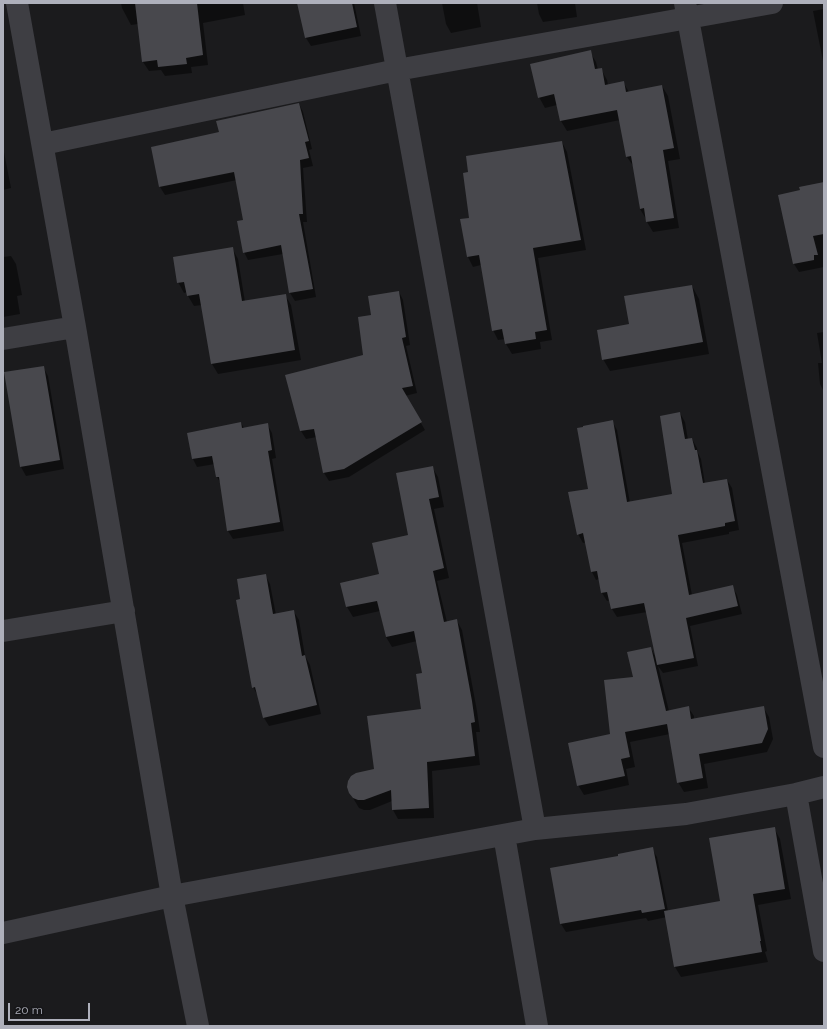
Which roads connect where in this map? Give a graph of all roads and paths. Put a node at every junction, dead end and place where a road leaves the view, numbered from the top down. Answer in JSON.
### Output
{"nodes":[{"id":1,"x":17,"y":3,"type":"edge"},
{"id":2,"x":385,"y":3,"type":"edge"},
{"id":3,"x":772,"y":3,"type":"edge"},
{"id":4,"x":686,"y":10,"type":"edge"},
{"id":5,"x":397,"y":70,"type":"junction"},
{"id":6,"x":43,"y":144,"type":"junction"},
{"id":7,"x":75,"y":327,"type":"junction"},
{"id":8,"x":3,"y":339,"type":"edge"},
{"id":9,"x":124,"y":611,"type":"junction"},
{"id":10,"x":3,"y":631,"type":"edge"},
{"id":11,"x":824,"y":747,"type":"edge"},
{"id":12,"x":824,"y":787,"type":"edge"},
{"id":13,"x":796,"y":794,"type":"junction"},
{"id":14,"x":536,"y":829,"type":"junction"},
{"id":15,"x":504,"y":835,"type":"junction"},
{"id":16,"x":172,"y":896,"type":"junction"},
{"id":17,"x":3,"y":933,"type":"edge"},
{"id":18,"x":824,"y":951,"type":"edge"},
{"id":19,"x":198,"y":1026,"type":"edge"},
{"id":20,"x":537,"y":1026,"type":"edge"}],
"edges":[{"from":1,"to":6,"type":"street"},
{"from":2,"to":5,"type":"street"},
{"from":3,"to":4,"type":"street"},
{"from":4,"to":5,"type":"street"},
{"from":4,"to":11,"type":"street"},
{"from":5,"to":6,"type":"street"},
{"from":5,"to":14,"type":"street"},
{"from":6,"to":7,"type":"street"},
{"from":7,"to":8,"type":"street"},
{"from":7,"to":9,"type":"street"},
{"from":9,"to":10,"type":"street"},
{"from":9,"to":16,"type":"street"},
{"from":12,"to":13,"type":"street"},
{"from":13,"to":14,"type":"street"},
{"from":13,"to":18,"type":"street"},
{"from":14,"to":15,"type":"street"},
{"from":15,"to":16,"type":"street"},
{"from":15,"to":20,"type":"street"},
{"from":16,"to":17,"type":"street"},
{"from":16,"to":19,"type":"street"}]}
